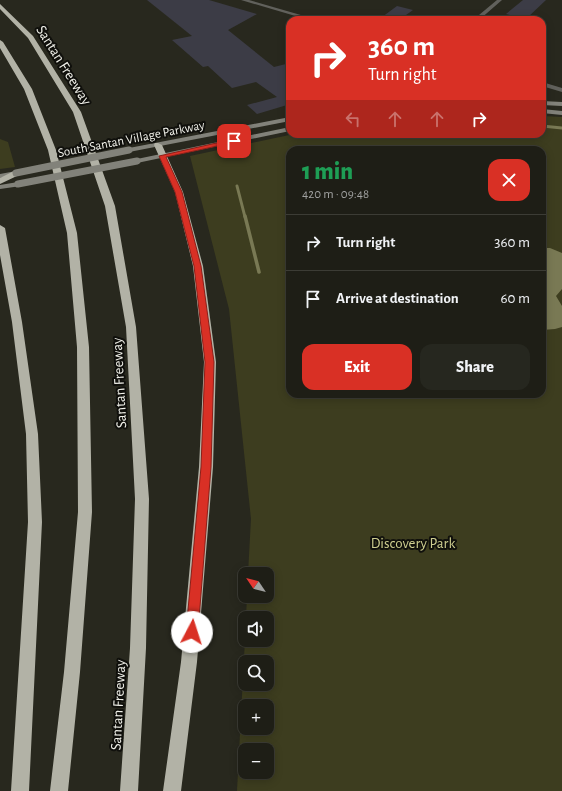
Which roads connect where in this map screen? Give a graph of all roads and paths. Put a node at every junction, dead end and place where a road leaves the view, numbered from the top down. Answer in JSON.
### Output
{"nodes":[{"id":1,"x":243,"y":0,"type":"edge"},
{"id":2,"x":500,"y":0,"type":"edge"},
{"id":3,"x":0,"y":6,"type":"edge"},
{"id":4,"x":301,"y":16,"type":"edge"},
{"id":5,"x":481,"y":16,"type":"edge"},
{"id":6,"x":0,"y":42,"type":"edge"},
{"id":7,"x":546,"y":85,"type":"edge"},
{"id":8,"x":562,"y":90,"type":"edge"},
{"id":9,"x":546,"y":102,"type":"edge"},
{"id":10,"x":562,"y":104,"type":"edge"},
{"id":11,"x":546,"y":111,"type":"edge"},
{"id":12,"x":562,"y":113,"type":"edge"},
{"id":13,"x":286,"y":120,"type":"edge"},
{"id":14,"x":286,"y":130,"type":"edge"},
{"id":15,"x":160,"y":150,"type":"junction"},
{"id":16,"x":16,"y":173,"type":"junction"},
{"id":17,"x":0,"y":176,"type":"edge"},
{"id":18,"x":0,"y":181,"type":"edge"},
{"id":19,"x":0,"y":187,"type":"edge"},
{"id":20,"x":0,"y":228,"type":"edge"},
{"id":21,"x":20,"y":791,"type":"edge"},
{"id":22,"x":59,"y":791,"type":"edge"},
{"id":23,"x":129,"y":791,"type":"edge"},
{"id":24,"x":172,"y":791,"type":"edge"}],
"edges":[{"from":1,"to":4,"type":"street"},
{"from":2,"to":5,"type":"street"},
{"from":3,"to":23,"type":"highway","name":"Santan Freeway"},
{"from":6,"to":22,"type":"highway"},
{"from":7,"to":8,"type":"street"},
{"from":9,"to":10,"type":"main road"},
{"from":11,"to":12,"type":"main road"},
{"from":13,"to":15,"type":"main road","name":"South Santan Village Parkway"},
{"from":14,"to":15,"type":"main road","name":"South Santan Village Parkway"},
{"from":15,"to":16,"type":"main road","name":"South Santan Village Parkway","bridge":true},
{"from":15,"to":19,"type":"main road","name":"South Santan Village Parkway","bridge":true},
{"from":15,"to":24,"type":"highway"},
{"from":16,"to":17,"type":"main road","name":"South Santan Village Parkway"},
{"from":16,"to":18,"type":"highway"},
{"from":20,"to":21,"type":"highway"}]}
